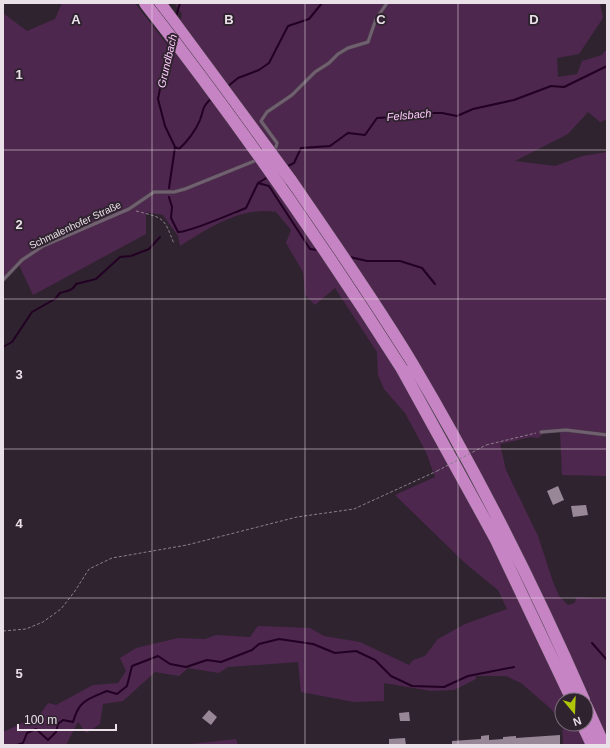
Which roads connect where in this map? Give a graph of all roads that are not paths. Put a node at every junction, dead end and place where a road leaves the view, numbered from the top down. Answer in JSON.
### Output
{"nodes":[{"id":1,"x":145,"y":3,"type":"edge"},
{"id":2,"x":160,"y":3,"type":"edge"},
{"id":3,"x":166,"y":3,"type":"edge"},
{"id":4,"x":387,"y":3,"type":"edge"},
{"id":5,"x":171,"y":19,"type":"junction"},
{"id":6,"x":3,"y":280,"type":"edge"},
{"id":7,"x":407,"y":366,"type":"junction"},
{"id":8,"x":541,"y":432,"type":"road end"},
{"id":9,"x":607,"y":435,"type":"edge"},
{"id":10,"x":568,"y":692,"type":"edge"},
{"id":11,"x":580,"y":692,"type":"edge"},
{"id":12,"x":594,"y":723,"type":"edge"},
{"id":13,"x":586,"y":732,"type":"edge"},
{"id":14,"x":592,"y":745,"type":"edge"},
{"id":15,"x":604,"y":745,"type":"edge"}],
"edges":[{"from":1,"to":7,"type":"highway","bridge":true},
{"from":2,"to":5,"type":"highway"},
{"from":3,"to":5,"type":"highway"},
{"from":4,"to":6,"type":"lane","name":"Schmalenhofer Straße"},
{"from":5,"to":7,"type":"highway","bridge":true},
{"from":7,"to":10,"type":"highway"},
{"from":7,"to":11,"type":"highway"},
{"from":8,"to":9,"type":"lane"},
{"from":12,"to":15,"type":"highway"},
{"from":13,"to":14,"type":"highway"}]}
